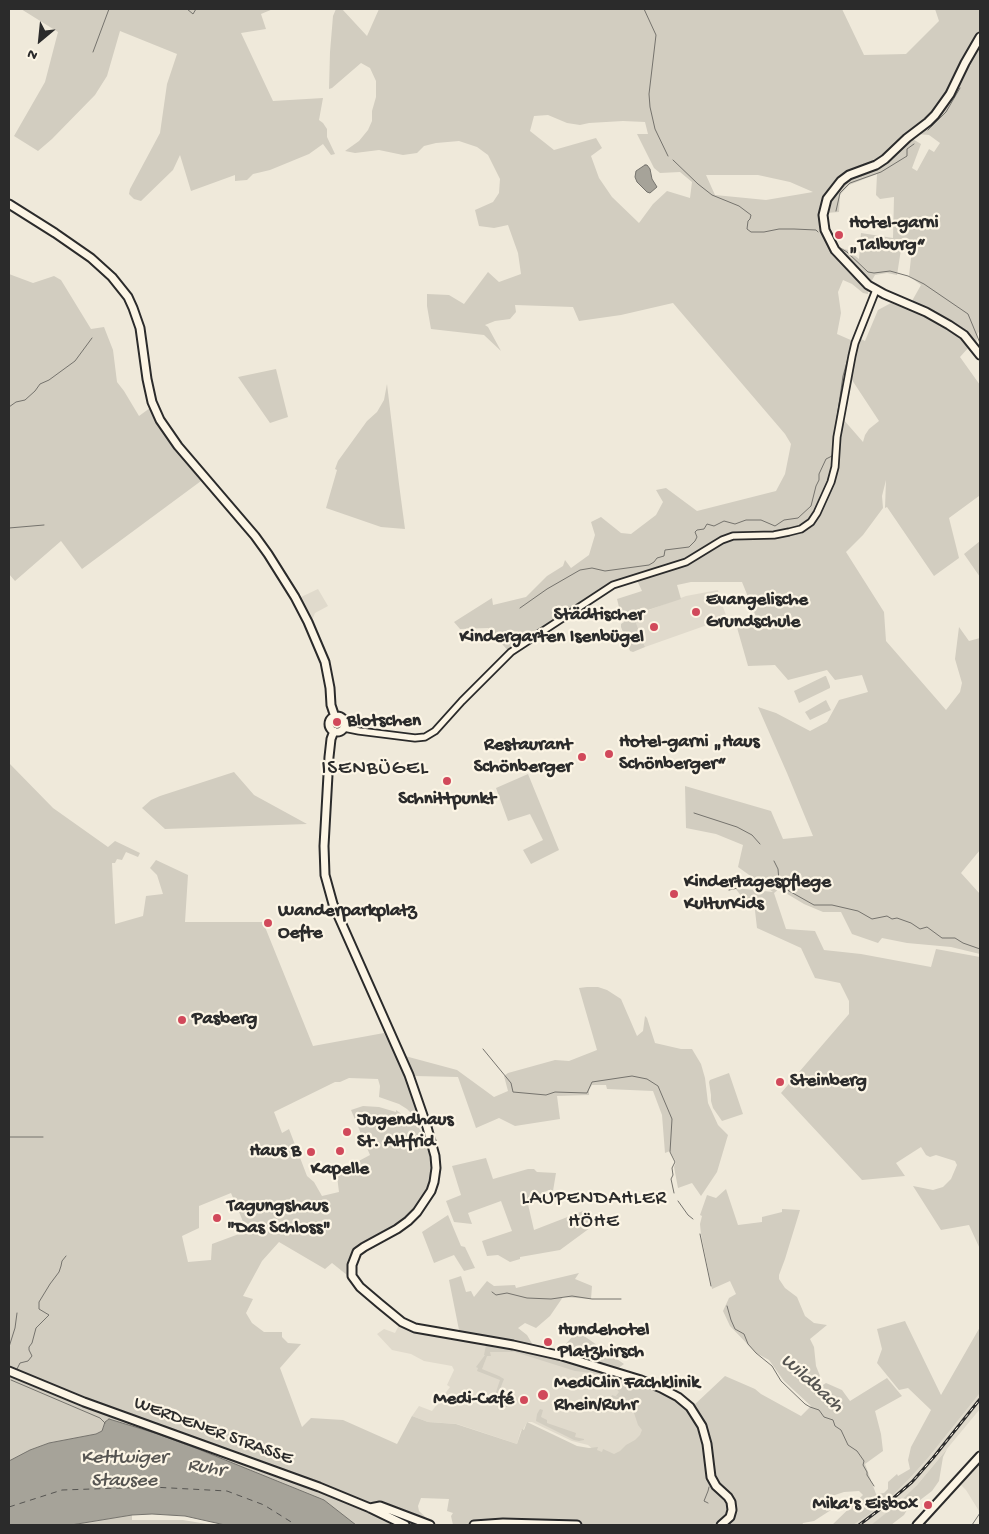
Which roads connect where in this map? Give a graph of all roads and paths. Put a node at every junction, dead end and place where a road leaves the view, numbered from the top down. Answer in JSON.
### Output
{"nodes":[{"id":1,"x":980,"y":37,"type":"edge"},
{"id":2,"x":9,"y":204,"type":"edge"},
{"id":3,"x":876,"y":290,"type":"junction"},
{"id":4,"x":980,"y":356,"type":"edge"},
{"id":5,"x":335,"y":717,"type":"junction"},
{"id":6,"x":344,"y":728,"type":"junction"},
{"id":7,"x":334,"y":731,"type":"junction"},
{"id":8,"x":9,"y":1371,"type":"edge"},
{"id":9,"x":980,"y":1456,"type":"edge"},
{"id":10,"x":370,"y":1508,"type":"junction"},
{"id":11,"x":406,"y":1525,"type":"edge"},
{"id":12,"x":430,"y":1525,"type":"edge"},
{"id":13,"x":474,"y":1525,"type":"edge"},
{"id":14,"x":577,"y":1525,"type":"edge"},
{"id":15,"x":721,"y":1525,"type":"edge"},
{"id":16,"x":917,"y":1525,"type":"edge"}],
"edges":[{"from":1,"to":3,"type":"main road"},
{"from":2,"to":5,"type":"main road"},
{"from":3,"to":4,"type":"main road"},
{"from":3,"to":6,"type":"street"},
{"from":5,"to":6,"type":"main road"},
{"from":5,"to":7,"type":"main road"},
{"from":6,"to":7,"type":"main road"},
{"from":7,"to":15,"type":"main road"},
{"from":8,"to":10,"type":"main road","name":"WERDENER STRASSE"},
{"from":9,"to":16,"type":"main road"},
{"from":10,"to":11,"type":"main road","name":"WERDENER STRASSE"},
{"from":10,"to":12,"type":"main road"},
{"from":13,"to":14,"type":"main road"}]}
